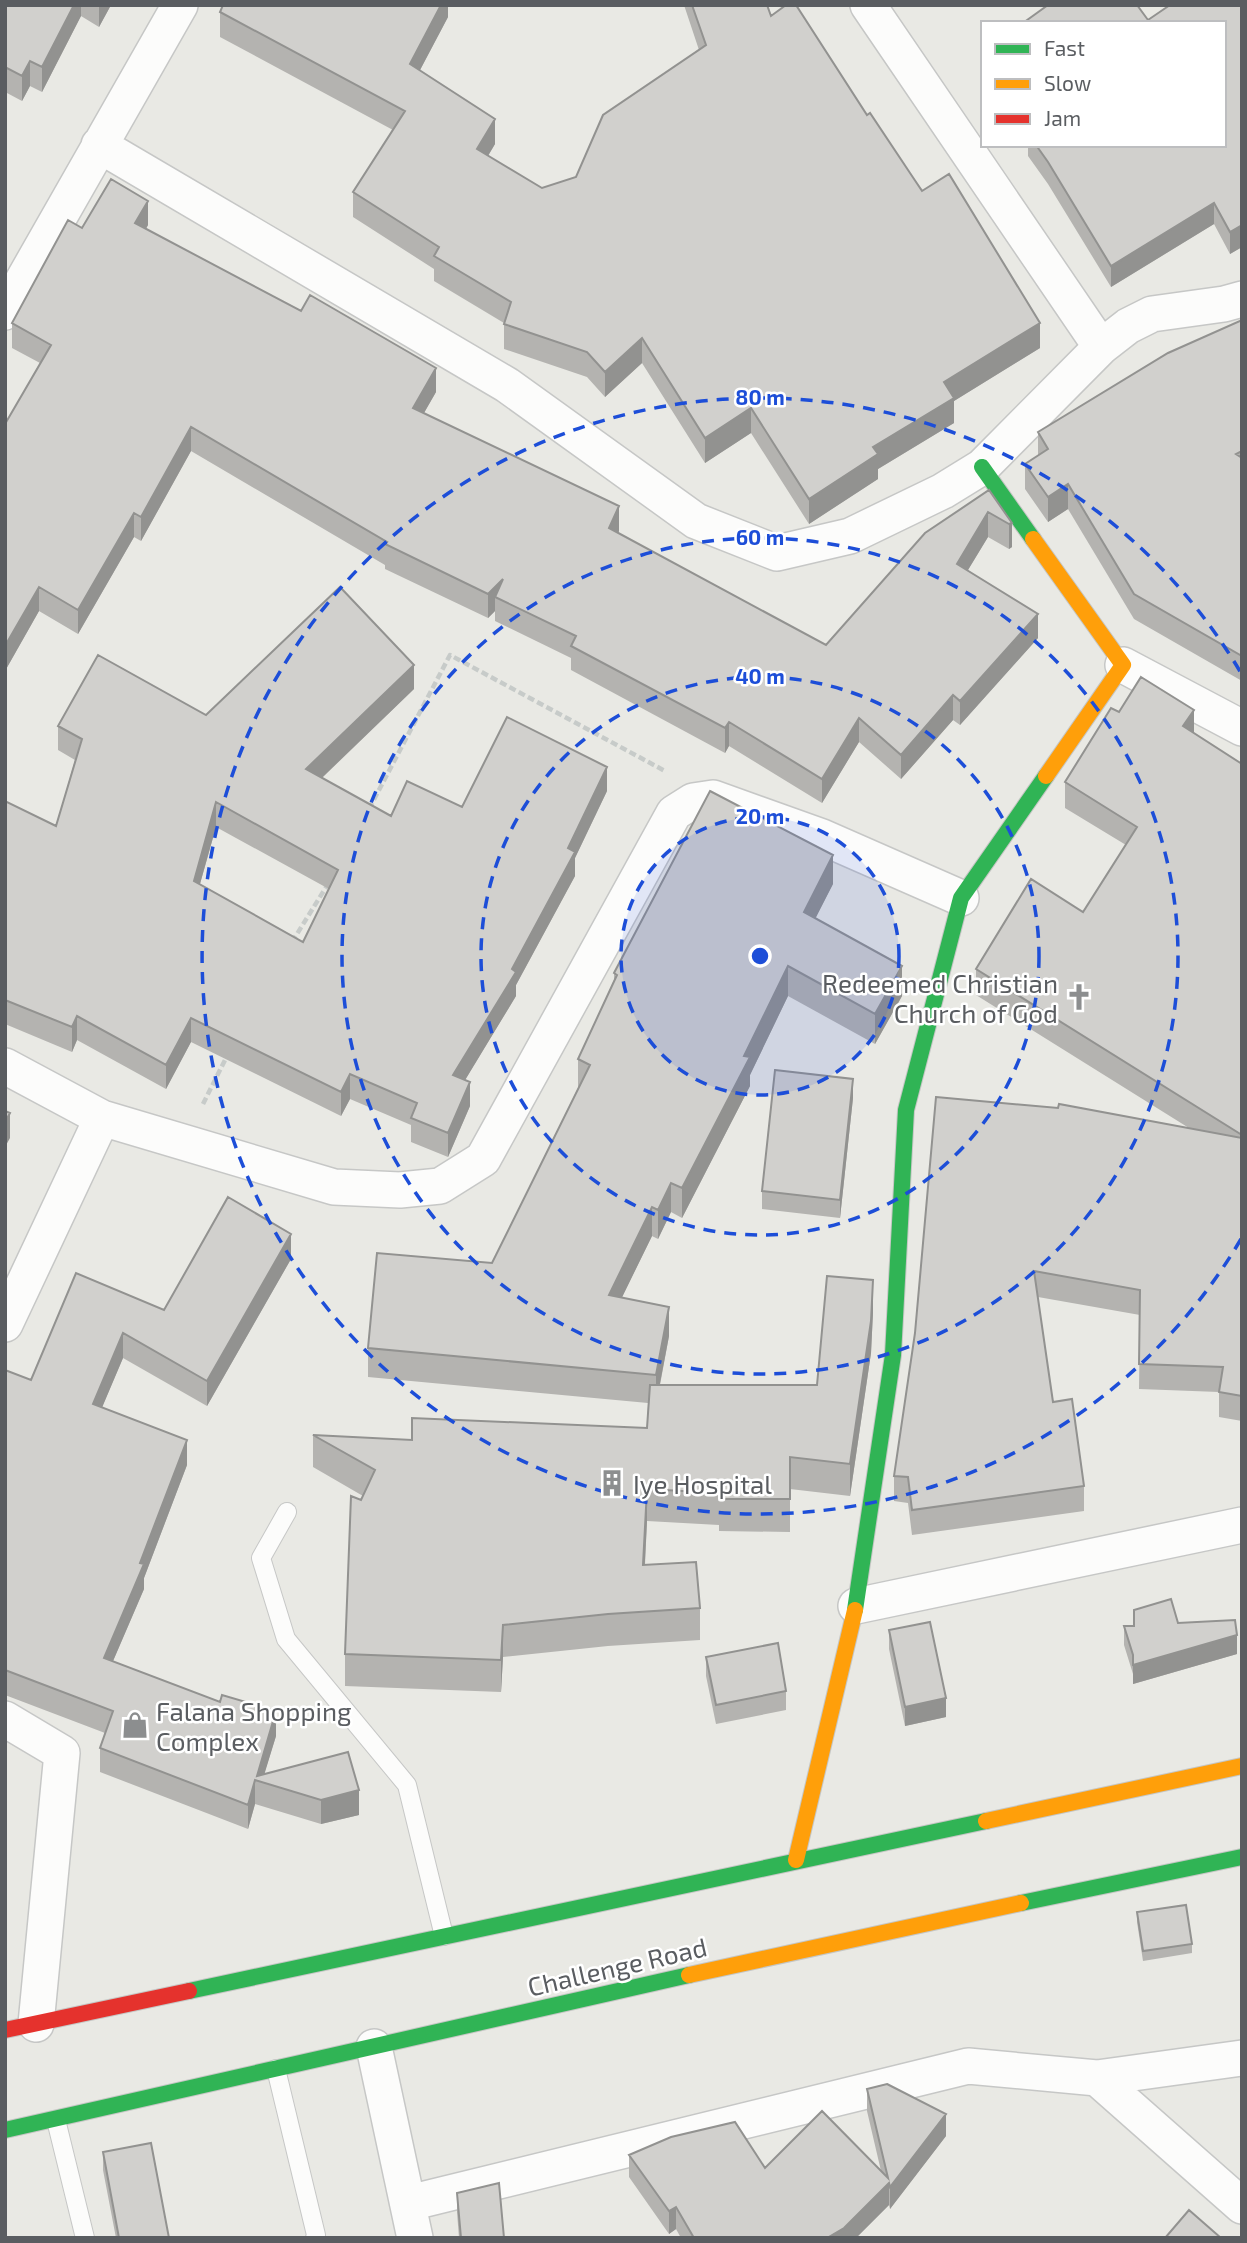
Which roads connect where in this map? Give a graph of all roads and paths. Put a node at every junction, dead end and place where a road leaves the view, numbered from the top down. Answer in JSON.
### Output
{"nodes":[{"id":1,"x":180,"y":5,"type":"edge"},
{"id":2,"x":868,"y":5,"type":"edge"},
{"id":3,"x":99,"y":145,"type":"junction"},
{"id":4,"x":1242,"y":299,"type":"edge"},
{"id":5,"x":5,"y":312,"type":"edge"},
{"id":6,"x":1101,"y":347,"type":"junction"},
{"id":7,"x":982,"y":467,"type":"junction"},
{"id":8,"x":1123,"y":665,"type":"junction"},
{"id":9,"x":1242,"y":728,"type":"edge"},
{"id":10,"x":713,"y":798,"type":"junction"},
{"id":11,"x":369,"y":810,"type":"edge"},
{"id":12,"x":329,"y":881,"type":"edge"},
{"id":13,"x":961,"y":898,"type":"junction"},
{"id":14,"x":288,"y":950,"type":"edge"},
{"id":15,"x":234,"y":1044,"type":"edge"},
{"id":16,"x":5,"y":1066,"type":"edge"},
{"id":17,"x":102,"y":1118,"type":"junction"},
{"id":18,"x":183,"y":1142,"type":"junction"},
{"id":19,"x":5,"y":1324,"type":"edge"},
{"id":20,"x":287,"y":1512,"type":"dead end"},
{"id":21,"x":1242,"y":1525,"type":"edge"},
{"id":22,"x":856,"y":1606,"type":"junction"},
{"id":23,"x":5,"y":1719,"type":"edge"},
{"id":24,"x":1242,"y":1766,"type":"edge"},
{"id":25,"x":1242,"y":1857,"type":"edge"},
{"id":26,"x":796,"y":1860,"type":"junction"},
{"id":27,"x":444,"y":1936,"type":"junction"},
{"id":28,"x":21,"y":2027,"type":"edge"},
{"id":29,"x":374,"y":2047,"type":"junction"},
{"id":30,"x":1242,"y":2058,"type":"edge"},
{"id":31,"x":276,"y":2069,"type":"junction"},
{"id":32,"x":1097,"y":2078,"type":"junction"},
{"id":33,"x":56,"y":2120,"type":"junction"},
{"id":34,"x":5,"y":2130,"type":"edge"},
{"id":35,"x":409,"y":2203,"type":"junction"},
{"id":36,"x":1242,"y":2206,"type":"edge"},
{"id":37,"x":85,"y":2238,"type":"edge"},
{"id":38,"x":315,"y":2238,"type":"edge"},
{"id":39,"x":415,"y":2238,"type":"edge"}],
"edges":[{"from":1,"to":3,"type":"street"},
{"from":2,"to":6,"type":"street"},
{"from":3,"to":5,"type":"street"},
{"from":3,"to":7,"type":"street"},
{"from":4,"to":6,"type":"street"},
{"from":6,"to":7,"type":"street"},
{"from":7,"to":8,"type":"main road"},
{"from":8,"to":9,"type":"street"},
{"from":8,"to":13,"type":"main road"},
{"from":10,"to":11,"type":"path"},
{"from":10,"to":13,"type":"street"},
{"from":10,"to":18,"type":"street"},
{"from":12,"to":14,"type":"path"},
{"from":13,"to":22,"type":"main road"},
{"from":15,"to":18,"type":"path"},
{"from":16,"to":17,"type":"street"},
{"from":17,"to":18,"type":"street"},
{"from":17,"to":19,"type":"street"},
{"from":20,"to":27,"type":"lane"},
{"from":21,"to":22,"type":"street"},
{"from":22,"to":26,"type":"main road"},
{"from":23,"to":28,"type":"street"},
{"from":24,"to":26,"type":"main road"},
{"from":25,"to":29,"type":"main road","name":"Challenge Road"},
{"from":26,"to":27,"type":"main road"},
{"from":27,"to":28,"type":"main road"},
{"from":29,"to":31,"type":"main road","name":"Challenge Road"},
{"from":29,"to":35,"type":"street"},
{"from":30,"to":32,"type":"street"},
{"from":31,"to":33,"type":"main road","name":"Challenge Road"},
{"from":31,"to":38,"type":"lane"},
{"from":32,"to":35,"type":"street"},
{"from":32,"to":36,"type":"street"},
{"from":33,"to":34,"type":"main road","name":"Challenge Road"},
{"from":33,"to":37,"type":"lane"},
{"from":35,"to":39,"type":"street"}]}
